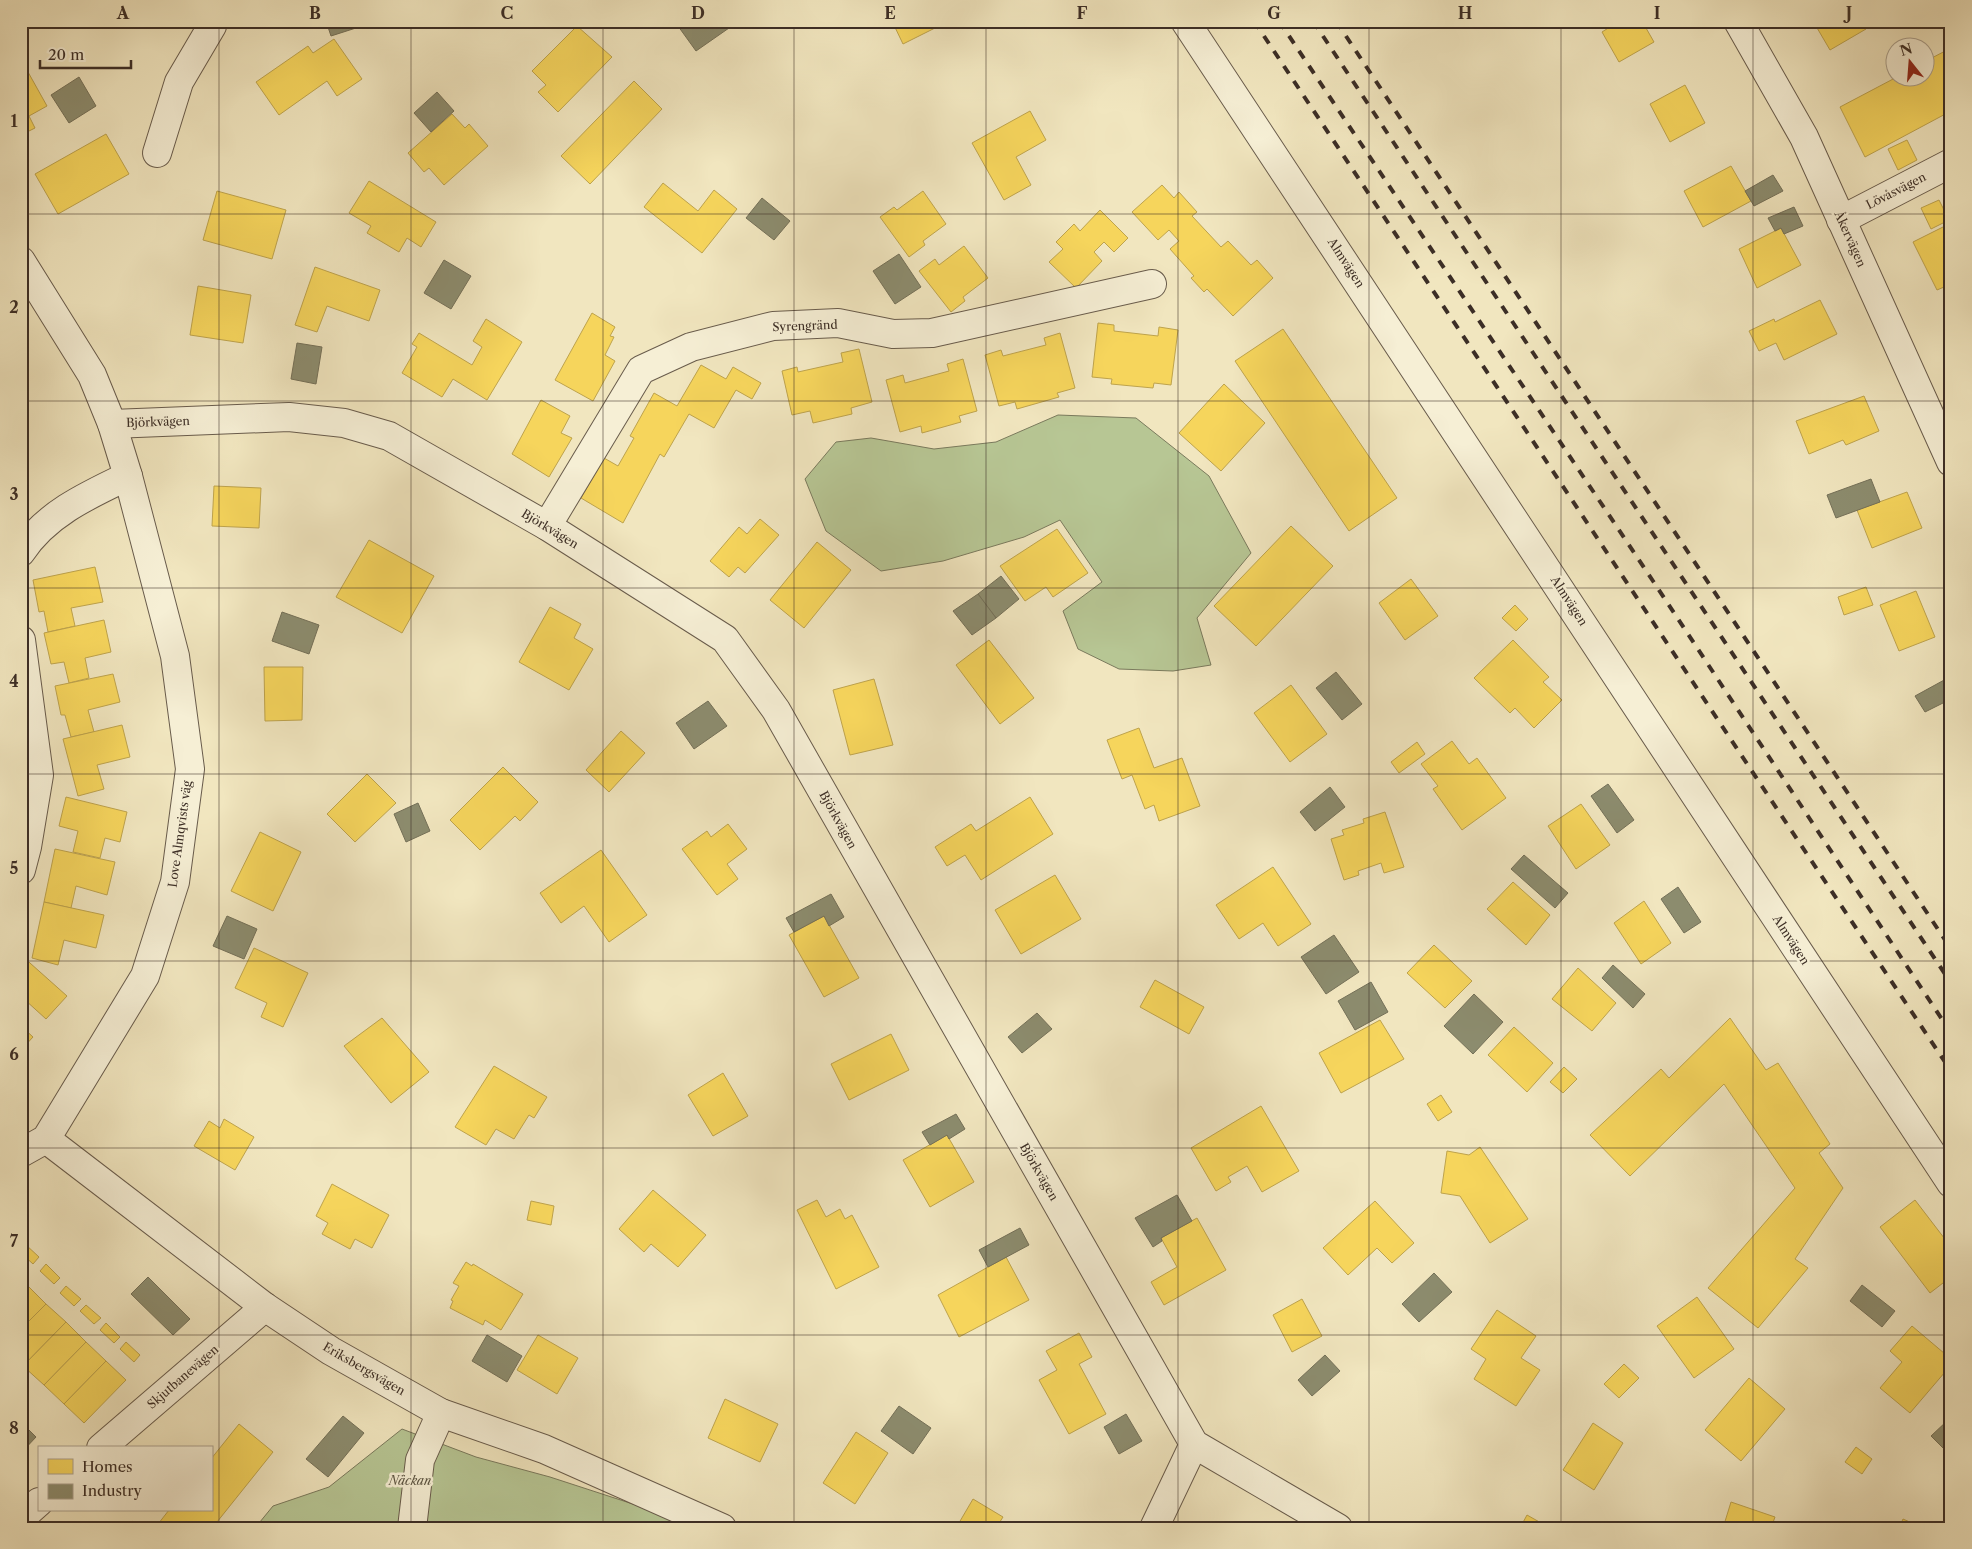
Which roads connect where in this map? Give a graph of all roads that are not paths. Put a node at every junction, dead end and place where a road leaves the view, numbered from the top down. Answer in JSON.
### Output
{"nodes":[{"id":1,"x":213,"y":21,"type":"edge"},
{"id":2,"x":1185,"y":21,"type":"edge"},
{"id":3,"x":1738,"y":21,"type":"edge"},
{"id":4,"x":158,"y":154,"type":"dead end"},
{"id":5,"x":1951,"y":164,"type":"edge"},
{"id":6,"x":1841,"y":220,"type":"junction"},
{"id":7,"x":21,"y":261,"type":"edge"},
{"id":8,"x":1152,"y":284,"type":"dead end"},
{"id":9,"x":112,"y":424,"type":"junction"},
{"id":10,"x":1951,"y":462,"type":"edge"},
{"id":11,"x":128,"y":476,"type":"junction"},
{"id":12,"x":547,"y":526,"type":"junction"},
{"id":13,"x":21,"y":552,"type":"edge"},
{"id":14,"x":21,"y":640,"type":"edge"},
{"id":15,"x":21,"y":870,"type":"edge"},
{"id":16,"x":46,"y":1139,"type":"junction"},
{"id":17,"x":21,"y":1153,"type":"edge"},
{"id":18,"x":1951,"y":1183,"type":"edge"},
{"id":19,"x":265,"y":1307,"type":"junction"},
{"id":20,"x":441,"y":1413,"type":"junction"},
{"id":21,"x":1194,"y":1444,"type":"junction"},
{"id":22,"x":103,"y":1446,"type":"edge"},
{"id":23,"x":38,"y":1503,"type":"edge"},
{"id":24,"x":21,"y":1518,"type":"edge"},
{"id":25,"x":412,"y":1528,"type":"edge"},
{"id":26,"x":722,"y":1528,"type":"edge"},
{"id":27,"x":1154,"y":1528,"type":"edge"},
{"id":28,"x":1338,"y":1528,"type":"edge"}],
"edges":[{"from":1,"to":4,"type":"street"},
{"from":2,"to":18,"type":"street","name":"Almvägen"},
{"from":3,"to":6,"type":"street","name":"Åkervägen"},
{"from":5,"to":6,"type":"street","name":"Lövåsvägen"},
{"from":6,"to":10,"type":"street","name":"Åkervägen"},
{"from":7,"to":9,"type":"street","name":"Love Almqvists väg"},
{"from":8,"to":12,"type":"street","name":"Syrengränd"},
{"from":9,"to":11,"type":"street","name":"Love Almqvists väg"},
{"from":9,"to":12,"type":"street","name":"Björkvägen"},
{"from":11,"to":13,"type":"street"},
{"from":11,"to":16,"type":"street","name":"Love Almqvists väg"},
{"from":12,"to":21,"type":"street","name":"Björkvägen"},
{"from":14,"to":15,"type":"street"},
{"from":16,"to":17,"type":"street","name":"Love Almqvists väg"},
{"from":16,"to":19,"type":"street","name":"Eriksbergsvägen"},
{"from":19,"to":20,"type":"street","name":"Eriksbergsvägen"},
{"from":19,"to":22,"type":"street","name":"Skjutbanevägen"},
{"from":20,"to":25,"type":"street"},
{"from":20,"to":26,"type":"street","name":"Eriksbergsvägen"},
{"from":21,"to":27,"type":"street"},
{"from":21,"to":28,"type":"street"},
{"from":23,"to":24,"type":"street"}]}
